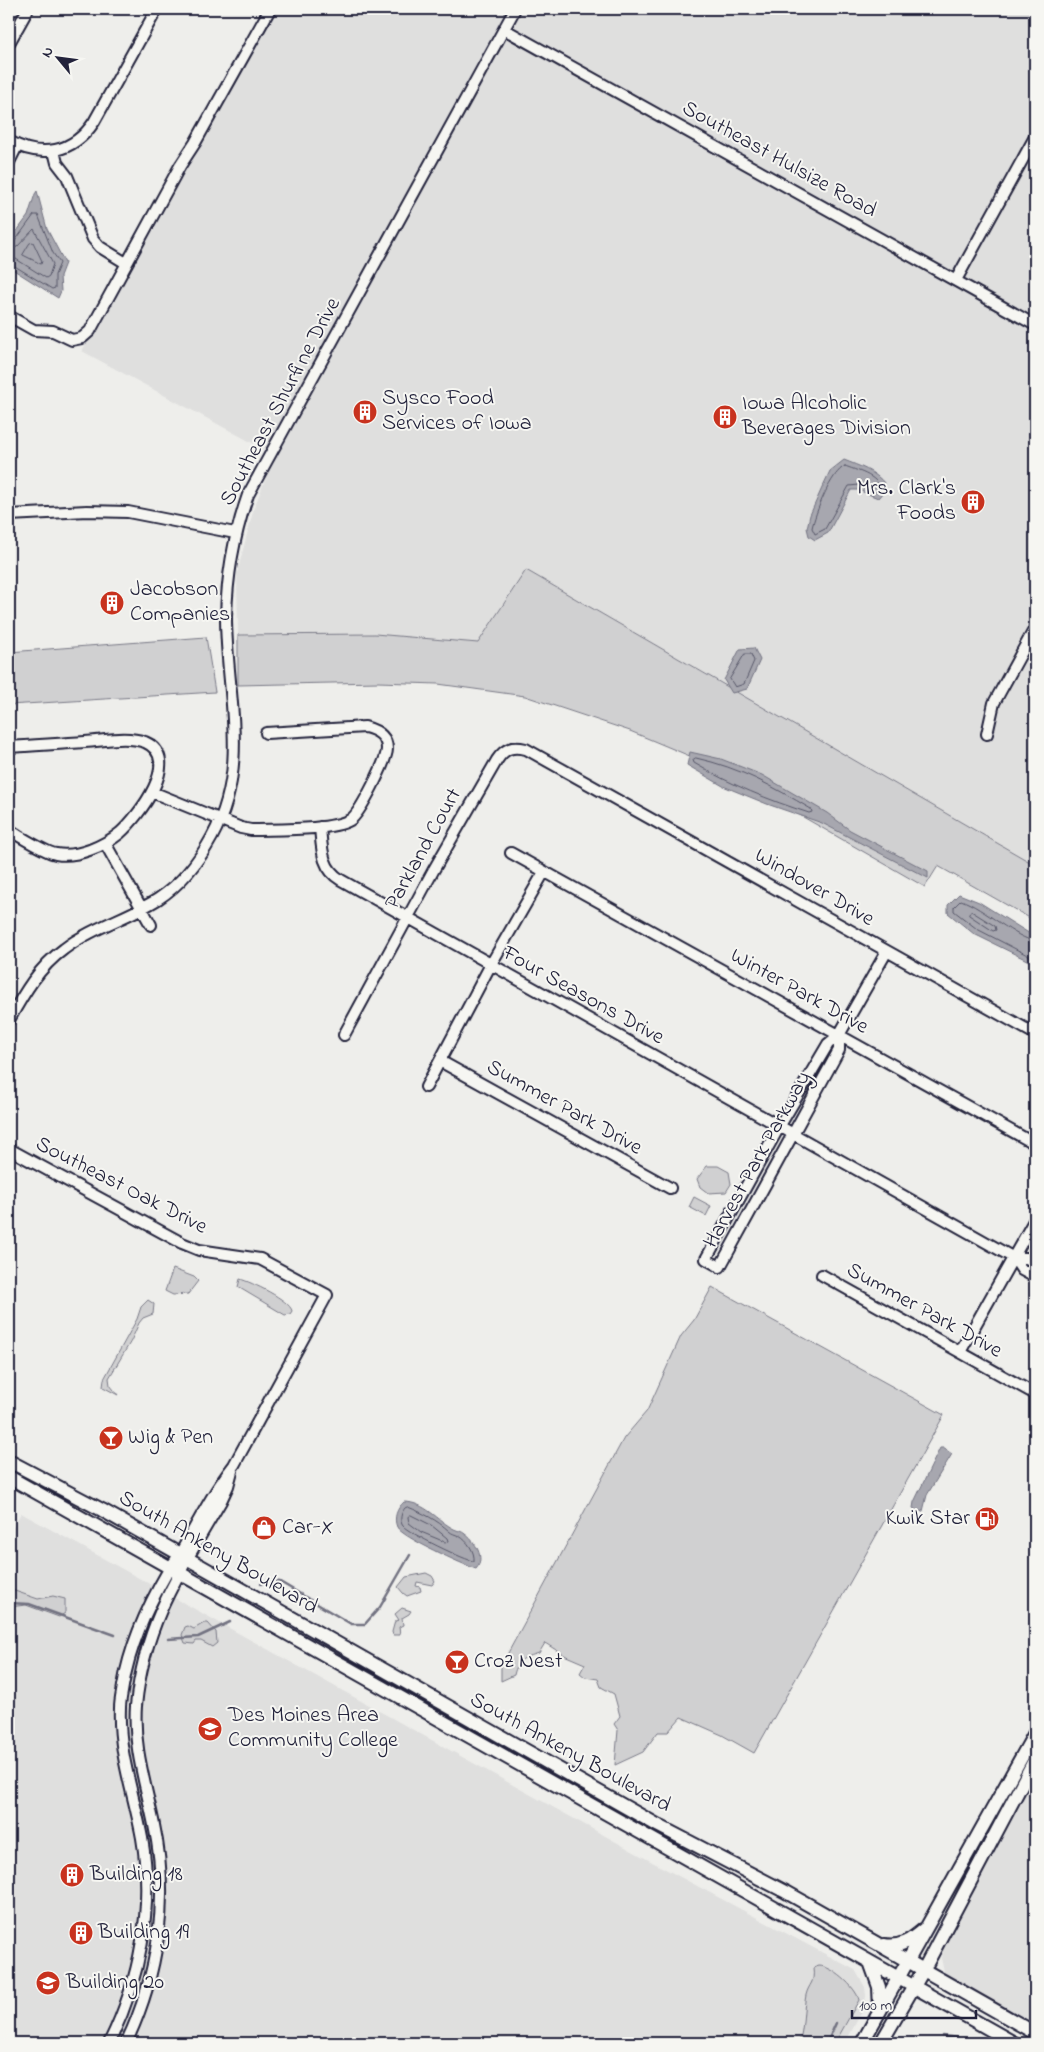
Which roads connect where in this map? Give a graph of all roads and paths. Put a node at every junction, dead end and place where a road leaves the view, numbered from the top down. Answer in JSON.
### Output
{"nodes":[{"id":1,"x":156,"y":9,"type":"edge"},
{"id":2,"x":270,"y":9,"type":"edge"},
{"id":3,"x":515,"y":9,"type":"edge"},
{"id":4,"x":24,"y":10,"type":"edge"},
{"id":5,"x":504,"y":29,"type":"junction"},
{"id":6,"x":9,"y":43,"type":"edge"},
{"id":7,"x":1035,"y":137,"type":"edge"},
{"id":8,"x":13,"y":144,"type":"edge"},
{"id":9,"x":54,"y":151,"type":"junction"},
{"id":10,"x":9,"y":162,"type":"edge"},
{"id":11,"x":126,"y":263,"type":"junction"},
{"id":12,"x":956,"y":280,"type":"junction"},
{"id":13,"x":9,"y":316,"type":"edge"},
{"id":14,"x":1035,"y":325,"type":"edge"},
{"id":15,"x":9,"y":515,"type":"edge"},
{"id":16,"x":235,"y":534,"type":"junction"},
{"id":17,"x":1035,"y":628,"type":"edge"},
{"id":18,"x":266,"y":733,"type":"dead end"},
{"id":19,"x":987,"y":734,"type":"dead end"},
{"id":20,"x":9,"y":747,"type":"edge"},
{"id":21,"x":573,"y":775,"type":"joint"},
{"id":22,"x":152,"y":792,"type":"junction"},
{"id":23,"x":221,"y":820,"type":"junction"},
{"id":24,"x":320,"y":827,"type":"junction"},
{"id":25,"x":9,"y":830,"type":"edge"},
{"id":26,"x":105,"y":843,"type":"junction"},
{"id":27,"x":511,"y":854,"type":"dead end"},
{"id":28,"x":544,"y":872,"type":"junction"},
{"id":29,"x":141,"y":908,"type":"junction"},
{"id":30,"x":407,"y":918,"type":"junction"},
{"id":31,"x":151,"y":925,"type":"dead end"},
{"id":32,"x":888,"y":951,"type":"junction"},
{"id":33,"x":490,"y":966,"type":"junction"},
{"id":34,"x":9,"y":1020,"type":"edge"},
{"id":35,"x":1035,"y":1034,"type":"edge"},
{"id":36,"x":344,"y":1035,"type":"dead end"},
{"id":37,"x":839,"y":1035,"type":"junction"},
{"id":38,"x":440,"y":1061,"type":"junction"},
{"id":39,"x":426,"y":1087,"type":"dead end"},
{"id":40,"x":779,"y":1127,"type":"junction"},
{"id":41,"x":793,"y":1134,"type":"junction"},
{"id":42,"x":1035,"y":1144,"type":"edge"},
{"id":43,"x":9,"y":1149,"type":"edge"},
{"id":44,"x":670,"y":1188,"type":"dead end"},
{"id":45,"x":1035,"y":1219,"type":"edge"},
{"id":46,"x":1014,"y":1258,"type":"junction"},
{"id":47,"x":1035,"y":1263,"type":"edge"},
{"id":48,"x":822,"y":1275,"type":"dead end"},
{"id":49,"x":1035,"y":1277,"type":"edge"},
{"id":50,"x":960,"y":1352,"type":"junction"},
{"id":51,"x":1035,"y":1394,"type":"edge"},
{"id":52,"x":9,"y":1461,"type":"edge"},
{"id":53,"x":9,"y":1477,"type":"edge"},
{"id":54,"x":184,"y":1557,"type":"junction"},
{"id":55,"x":175,"y":1571,"type":"junction"},
{"id":56,"x":487,"y":1729,"type":"junction"},
{"id":57,"x":1035,"y":1733,"type":"edge"},
{"id":58,"x":479,"y":1742,"type":"junction"},
{"id":59,"x":1035,"y":1759,"type":"edge"},
{"id":60,"x":929,"y":1924,"type":"junction"},
{"id":61,"x":879,"y":1945,"type":"junction"},
{"id":62,"x":870,"y":1962,"type":"junction"},
{"id":63,"x":903,"y":1970,"type":"junction"},
{"id":64,"x":919,"y":1978,"type":"junction"},
{"id":65,"x":880,"y":2010,"type":"junction"},
{"id":66,"x":1035,"y":2033,"type":"edge"},
{"id":67,"x":109,"y":2043,"type":"edge"},
{"id":68,"x":126,"y":2043,"type":"edge"},
{"id":69,"x":862,"y":2043,"type":"edge"},
{"id":70,"x":881,"y":2043,"type":"edge"},
{"id":71,"x":1014,"y":2043,"type":"edge"}],
"edges":[{"from":1,"to":9,"type":"street"},
{"from":2,"to":11,"type":"street"},
{"from":3,"to":5,"type":"street","name":"Southeast Shurfine Drive"},
{"from":4,"to":6,"type":"street"},
{"from":5,"to":12,"type":"street","name":"Southeast Hulsize Road"},
{"from":5,"to":16,"type":"street","name":"Southeast Shurfine Drive"},
{"from":7,"to":12,"type":"street"},
{"from":8,"to":9,"type":"street"},
{"from":8,"to":10,"type":"street"},
{"from":9,"to":11,"type":"street"},
{"from":11,"to":13,"type":"street"},
{"from":12,"to":14,"type":"street","name":"Southeast Hulsize Road"},
{"from":15,"to":16,"type":"street"},
{"from":16,"to":23,"type":"street","name":"Southeast Shurfine Drive"},
{"from":17,"to":19,"type":"street"},
{"from":18,"to":24,"type":"street"},
{"from":20,"to":22,"type":"street"},
{"from":21,"to":30,"type":"street","name":"Parkland Court"},
{"from":21,"to":32,"type":"street","name":"Windover Drive"},
{"from":22,"to":23,"type":"street"},
{"from":22,"to":26,"type":"street"},
{"from":23,"to":24,"type":"street"},
{"from":23,"to":29,"type":"street","name":"Southeast Shurfine Drive"},
{"from":24,"to":30,"type":"street","name":"Four Seasons Drive"},
{"from":25,"to":26,"type":"street"},
{"from":26,"to":29,"type":"street"},
{"from":27,"to":28,"type":"street","name":"Winter Park Drive"},
{"from":28,"to":33,"type":"street"},
{"from":28,"to":37,"type":"street","name":"Winter Park Drive"},
{"from":29,"to":31,"type":"street"},
{"from":29,"to":34,"type":"street","name":"Southeast Shurfine Drive"},
{"from":30,"to":33,"type":"street","name":"Four Seasons Drive"},
{"from":30,"to":36,"type":"street","name":"Parkland Court"},
{"from":32,"to":35,"type":"street","name":"Windover Drive"},
{"from":32,"to":37,"type":"street","name":"Harvest Park Parkway"},
{"from":33,"to":38,"type":"street"},
{"from":33,"to":40,"type":"street","name":"Four Seasons Drive"},
{"from":37,"to":40,"type":"street","name":"Harvest Park Parkway"},
{"from":37,"to":41,"type":"street","name":"Harvest Park Parkway"},
{"from":37,"to":42,"type":"street","name":"Winter Park Drive"},
{"from":38,"to":39,"type":"street"},
{"from":38,"to":44,"type":"street","name":"Summer Park Drive"},
{"from":40,"to":41,"type":"street","name":"Four Seasons Drive"},
{"from":40,"to":41,"type":"street","name":"Harvest Park Parkway"},
{"from":41,"to":46,"type":"street","name":"Four Seasons Drive"},
{"from":43,"to":54,"type":"street","name":"Southeast Oak Drive"},
{"from":45,"to":46,"type":"street"},
{"from":46,"to":47,"type":"street","name":"Four Seasons Drive"},
{"from":46,"to":49,"type":"street","name":"Four Seasons Drive"},
{"from":46,"to":50,"type":"street"},
{"from":48,"to":50,"type":"street","name":"Summer Park Drive"},
{"from":50,"to":51,"type":"street","name":"Summer Park Drive"},
{"from":52,"to":54,"type":"main road","name":"South Ankeny Boulevard"},
{"from":53,"to":55,"type":"main road","name":"South Ankeny Boulevard"},
{"from":54,"to":55,"type":"street"},
{"from":54,"to":56,"type":"main road","name":"South Ankeny Boulevard"},
{"from":55,"to":58,"type":"main road","name":"South Ankeny Boulevard"},
{"from":55,"to":67,"type":"street"},
{"from":55,"to":68,"type":"street"},
{"from":56,"to":58,"type":"main road"},
{"from":56,"to":61,"type":"main road","name":"South Ankeny Boulevard"},
{"from":57,"to":60,"type":"main road"},
{"from":58,"to":62,"type":"main road","name":"South Ankeny Boulevard"},
{"from":59,"to":64,"type":"main road"},
{"from":60,"to":61,"type":"main road"},
{"from":60,"to":63,"type":"main road"},
{"from":61,"to":63,"type":"main road","name":"South Ankeny Boulevard"},
{"from":62,"to":63,"type":"main road","name":"South Ankeny Boulevard"},
{"from":62,"to":65,"type":"main road"},
{"from":63,"to":64,"type":"main road","name":"South Ankeny Boulevard"},
{"from":63,"to":64,"type":"main road","name":"South Ankeny Boulevard"},
{"from":63,"to":65,"type":"main road"},
{"from":64,"to":66,"type":"main road","name":"South Ankeny Boulevard"},
{"from":64,"to":70,"type":"main road"},
{"from":64,"to":71,"type":"main road","name":"South Ankeny Boulevard"},
{"from":65,"to":69,"type":"main road"}]}
